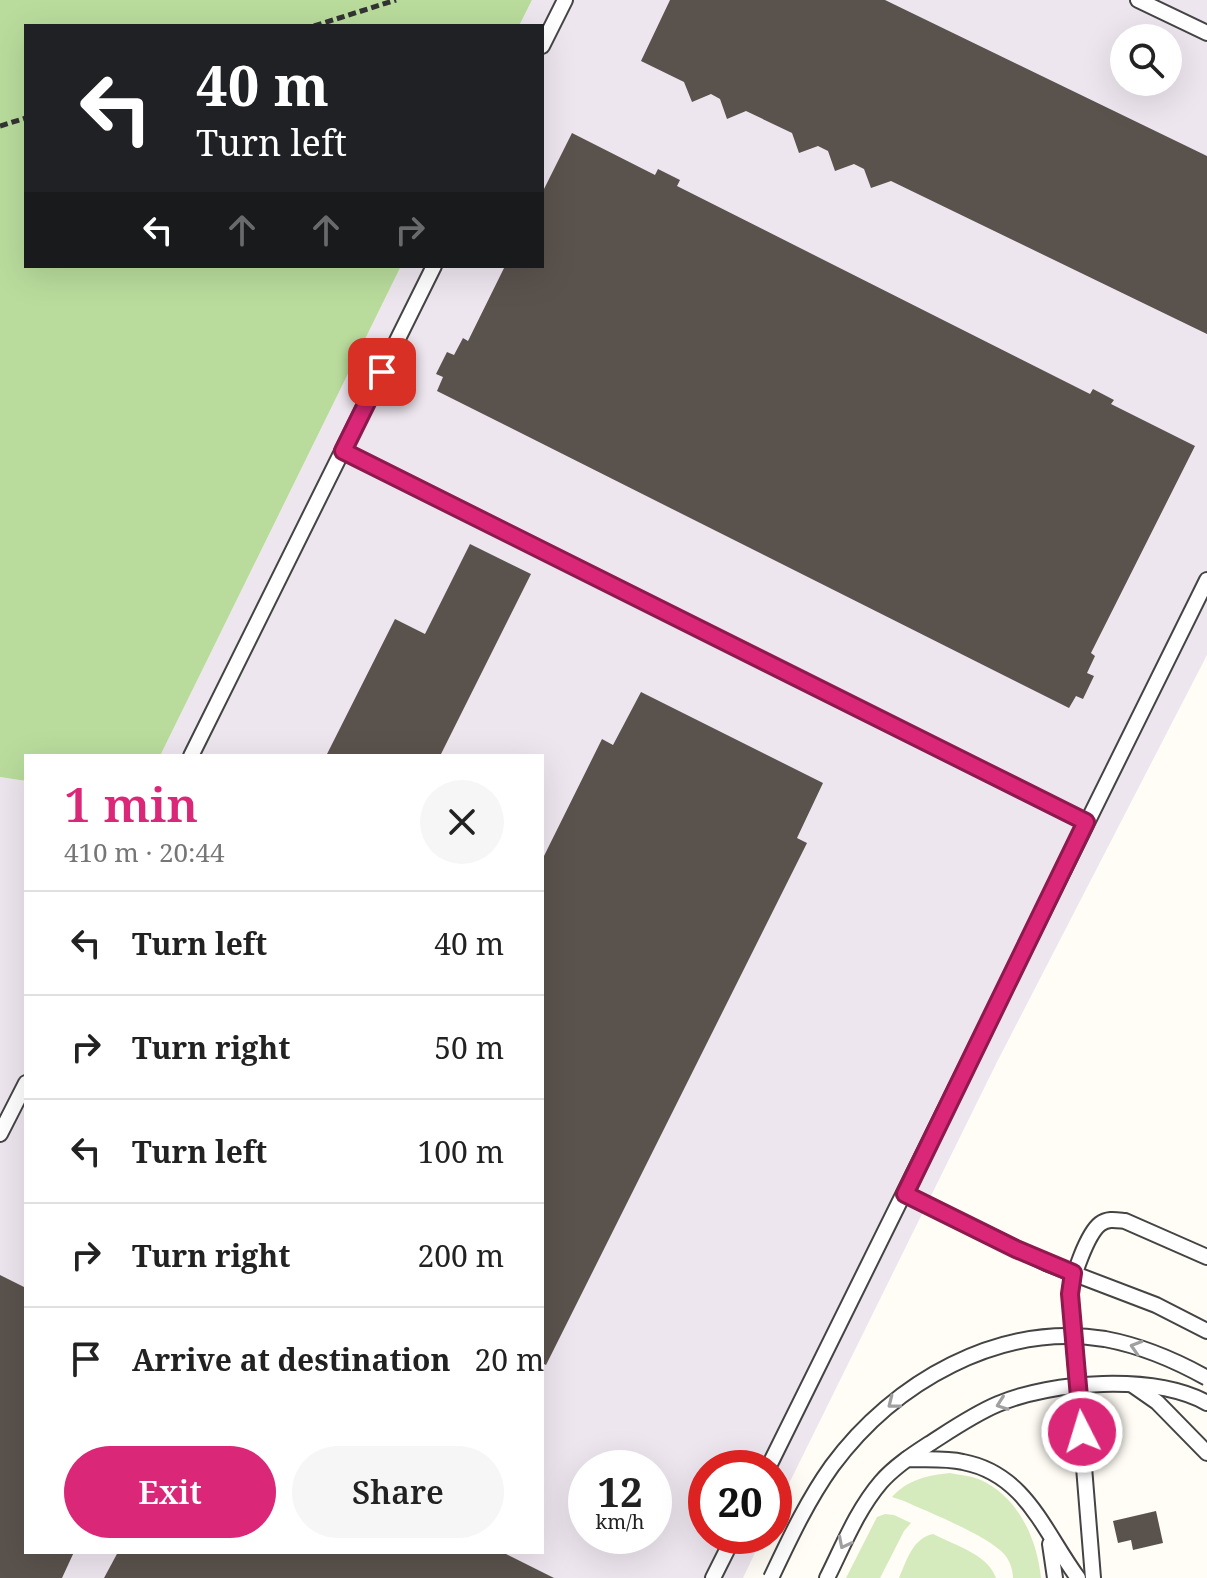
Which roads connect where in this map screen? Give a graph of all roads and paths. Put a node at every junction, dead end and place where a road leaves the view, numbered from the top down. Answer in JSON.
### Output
{"nodes":[{"id":1,"x":396,"y":0,"type":"edge"},
{"id":2,"x":565,"y":0,"type":"edge"},
{"id":3,"x":1138,"y":0,"type":"edge"},
{"id":4,"x":320,"y":24,"type":"edge"},
{"id":5,"x":1207,"y":33,"type":"edge"},
{"id":6,"x":544,"y":42,"type":"edge"},
{"id":7,"x":24,"y":119,"type":"edge"},
{"id":8,"x":0,"y":126,"type":"edge"},
{"id":9,"x":433,"y":268,"type":"edge"},
{"id":10,"x":343,"y":451,"type":"junction"},
{"id":11,"x":1207,"y":580,"type":"edge"},
{"id":12,"x":192,"y":754,"type":"edge"},
{"id":13,"x":1086,"y":822,"type":"junction"},
{"id":14,"x":24,"y":1087,"type":"edge"},
{"id":15,"x":0,"y":1134,"type":"edge"},
{"id":16,"x":905,"y":1194,"type":"junction"},
{"id":17,"x":1207,"y":1257,"type":"edge"},
{"id":18,"x":1073,"y":1273,"type":"junction"},
{"id":19,"x":1207,"y":1331,"type":"edge"},
{"id":20,"x":1207,"y":1378,"type":"edge"},
{"id":21,"x":1130,"y":1384,"type":"junction"},
{"id":22,"x":1078,"y":1386,"type":"junction"},
{"id":23,"x":1207,"y":1403,"type":"edge"},
{"id":24,"x":777,"y":1450,"type":"edge"},
{"id":25,"x":1207,"y":1453,"type":"edge"},
{"id":26,"x":906,"y":1459,"type":"junction"},
{"id":27,"x":1045,"y":1528,"type":"junction"},
{"id":28,"x":1091,"y":1537,"type":"junction"},
{"id":29,"x":725,"y":1554,"type":"edge"},
{"id":30,"x":1075,"y":1577,"type":"edge"},
{"id":31,"x":713,"y":1578,"type":"edge"},
{"id":32,"x":771,"y":1578,"type":"edge"},
{"id":33,"x":827,"y":1578,"type":"edge"},
{"id":34,"x":1055,"y":1578,"type":"edge"},
{"id":35,"x":1093,"y":1578,"type":"edge"}],
"edges":[{"from":1,"to":4,"type":"path"},
{"from":2,"to":6,"type":"lane"},
{"from":3,"to":5,"type":"lane"},
{"from":7,"to":8,"type":"path"},
{"from":9,"to":10,"type":"lane"},
{"from":10,"to":12,"type":"lane"},
{"from":10,"to":13,"type":"lane"},
{"from":11,"to":13,"type":"lane"},
{"from":13,"to":16,"type":"lane"},
{"from":14,"to":15,"type":"lane"},
{"from":16,"to":18,"type":"lane"},
{"from":16,"to":24,"type":"lane"},
{"from":17,"to":18,"type":"lane"},
{"from":18,"to":19,"type":"lane"},
{"from":18,"to":22,"type":"lane"},
{"from":20,"to":32,"type":"lane","one_way":true,"bridge":true},
{"from":21,"to":22,"type":"lane"},
{"from":21,"to":23,"type":"lane"},
{"from":21,"to":25,"type":"lane"},
{"from":22,"to":26,"type":"lane","one_way":true},
{"from":22,"to":28,"type":"lane"},
{"from":26,"to":27,"type":"lane"},
{"from":26,"to":33,"type":"lane","one_way":true},
{"from":27,"to":30,"type":"lane"},
{"from":27,"to":34,"type":"lane"},
{"from":28,"to":30,"type":"lane"},
{"from":28,"to":35,"type":"lane"},
{"from":29,"to":31,"type":"lane"}]}
